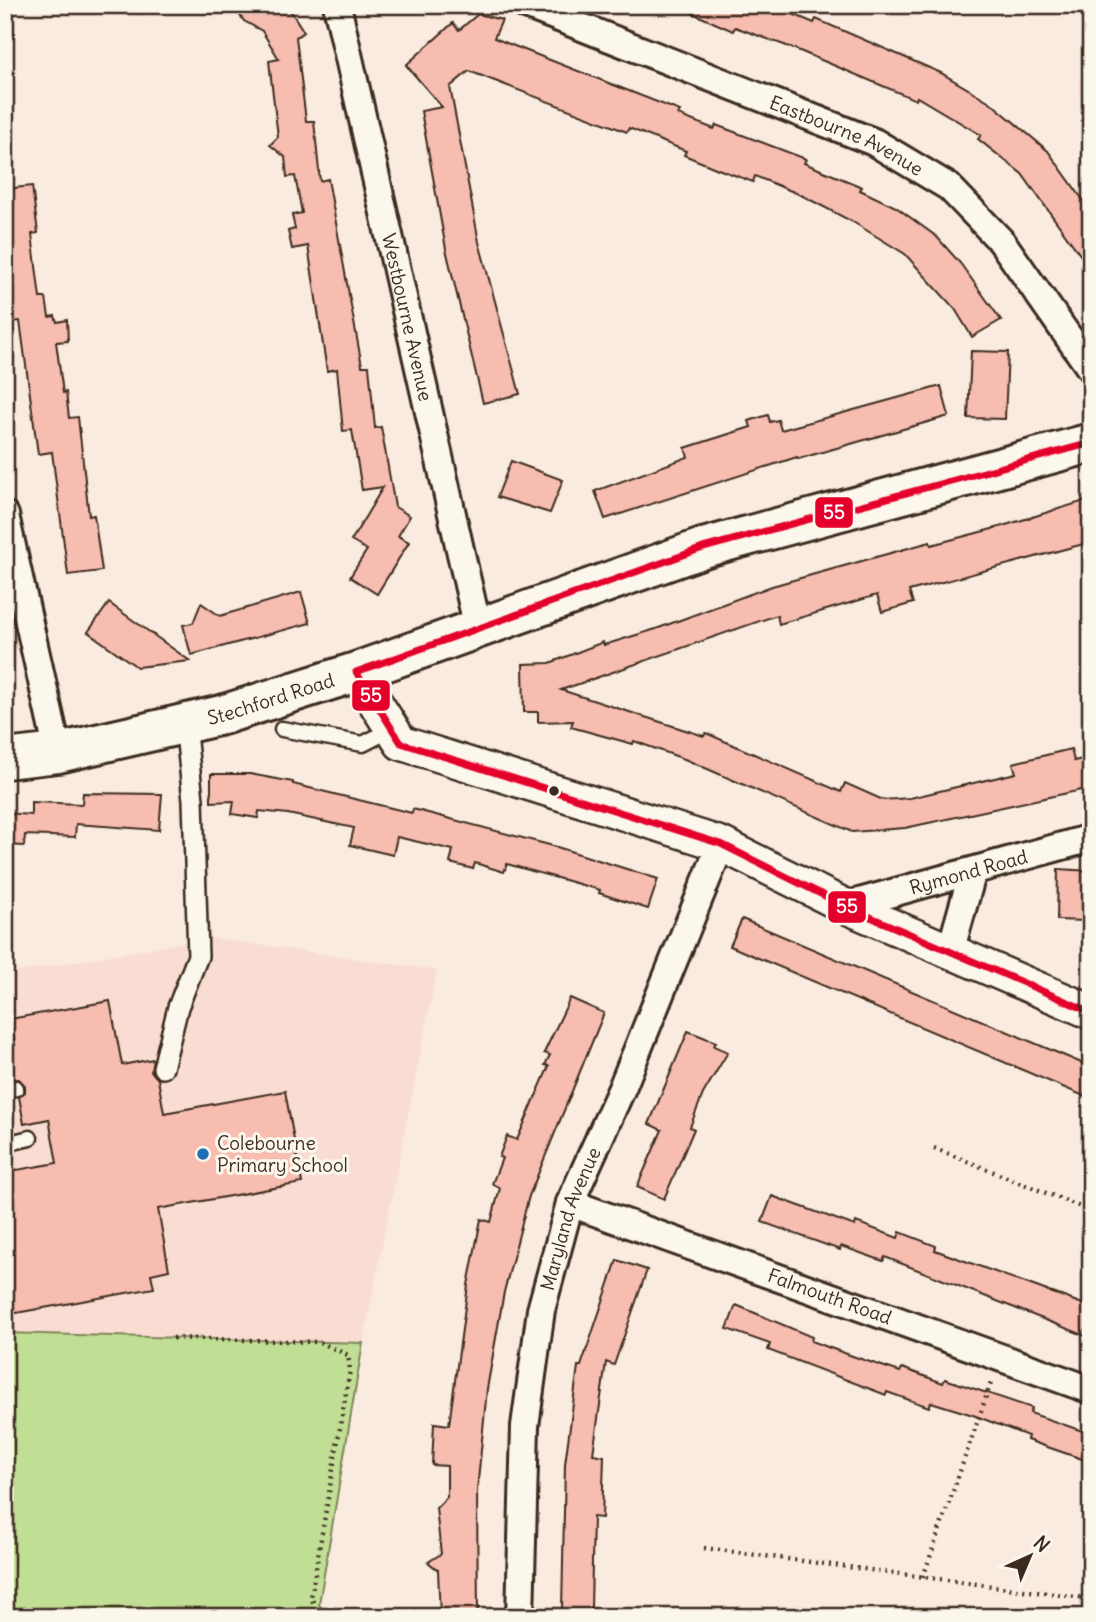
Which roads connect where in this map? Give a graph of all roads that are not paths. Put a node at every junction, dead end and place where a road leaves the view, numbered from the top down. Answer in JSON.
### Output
{"nodes":[{"id":1,"x":337,"y":5,"type":"edge"},
{"id":2,"x":526,"y":5,"type":"edge"},
{"id":3,"x":1091,"y":369,"type":"edge"},
{"id":4,"x":1091,"y":443,"type":"edge"},
{"id":5,"x":5,"y":515,"type":"edge"},
{"id":6,"x":478,"y":629,"type":"junction"},
{"id":7,"x":356,"y":672,"type":"junction"},
{"id":8,"x":185,"y":723,"type":"junction"},
{"id":9,"x":282,"y":729,"type":"dead end"},
{"id":10,"x":392,"y":729,"type":"junction"},
{"id":11,"x":58,"y":753,"type":"junction"},
{"id":12,"x":5,"y":759,"type":"edge"},
{"id":13,"x":1091,"y":838,"type":"edge"},
{"id":14,"x":721,"y":844,"type":"junction"},
{"id":15,"x":973,"y":871,"type":"junction"},
{"id":16,"x":845,"y":906,"type":"junction"},
{"id":17,"x":950,"y":952,"type":"junction"},
{"id":18,"x":1091,"y":1012,"type":"edge"},
{"id":19,"x":163,"y":1068,"type":"dead end"},
{"id":20,"x":30,"y":1138,"type":"dead end"},
{"id":21,"x":5,"y":1144,"type":"edge"},
{"id":22,"x":570,"y":1203,"type":"junction"},
{"id":23,"x":1091,"y":1390,"type":"edge"},
{"id":24,"x":520,"y":1617,"type":"edge"}],
"edges":[{"from":1,"to":6,"type":"street","name":"Westbourne Avenue"},
{"from":2,"to":3,"type":"street","name":"Eastbourne Avenue"},
{"from":4,"to":6,"type":"main road","name":"Stechford Road"},
{"from":5,"to":11,"type":"street"},
{"from":6,"to":7,"type":"main road","name":"Stechford Road"},
{"from":7,"to":8,"type":"main road","name":"Stechford Road"},
{"from":7,"to":10,"type":"street"},
{"from":8,"to":11,"type":"main road","name":"Stechford Road"},
{"from":8,"to":19,"type":"street"},
{"from":9,"to":10,"type":"lane"},
{"from":10,"to":14,"type":"street"},
{"from":11,"to":12,"type":"main road","name":"Stechford Road"},
{"from":13,"to":15,"type":"street","name":"Rymond Road"},
{"from":14,"to":16,"type":"street"},
{"from":14,"to":22,"type":"street","name":"Maryland Avenue"},
{"from":15,"to":16,"type":"street","name":"Rymond Road"},
{"from":15,"to":17,"type":"street"},
{"from":16,"to":17,"type":"street"},
{"from":17,"to":18,"type":"street"},
{"from":20,"to":21,"type":"lane"},
{"from":22,"to":23,"type":"street","name":"Falmouth Road"},
{"from":22,"to":24,"type":"street","name":"Maryland Avenue"}]}
